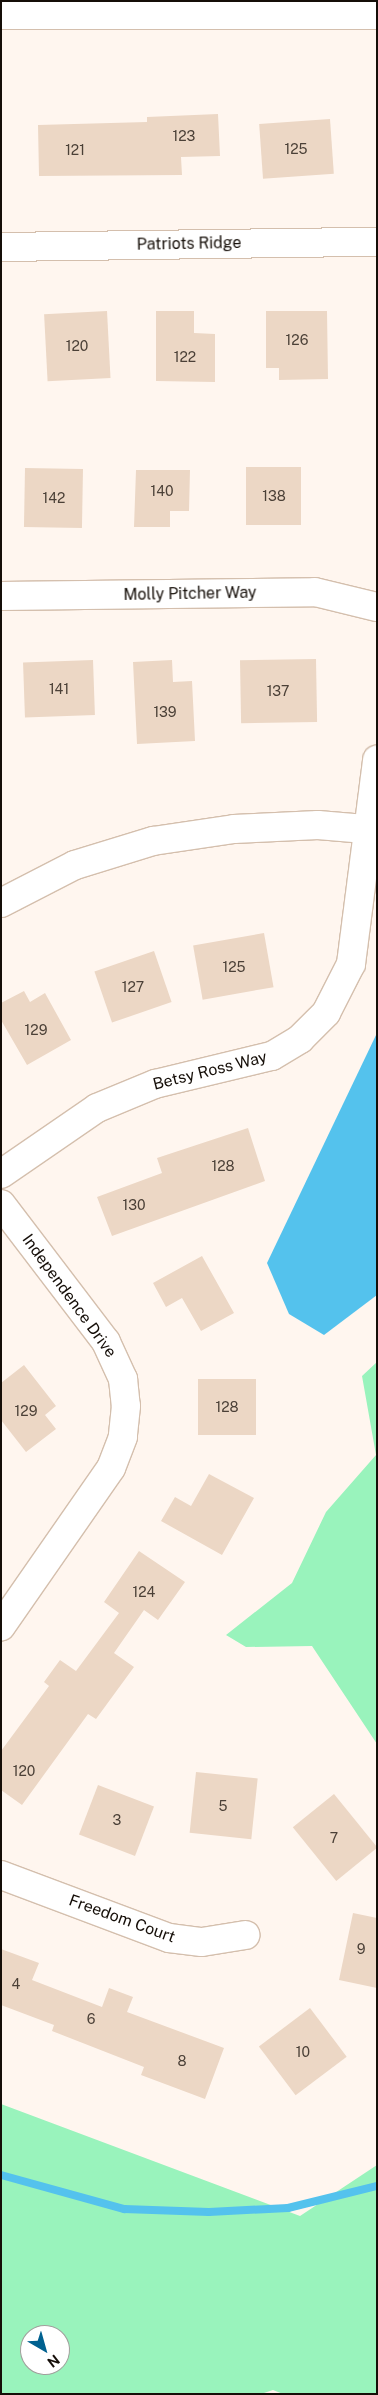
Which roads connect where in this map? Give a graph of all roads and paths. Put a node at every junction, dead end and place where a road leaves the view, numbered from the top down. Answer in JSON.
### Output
{"nodes":[{"id":1,"x":1,"y":14,"type":"edge"},
{"id":2,"x":377,"y":14,"type":"edge"},
{"id":3,"x":377,"y":242,"type":"edge"},
{"id":4,"x":1,"y":247,"type":"edge"},
{"id":5,"x":1,"y":596,"type":"edge"},
{"id":6,"x":377,"y":608,"type":"edge"},
{"id":7,"x":377,"y":760,"type":"edge"},
{"id":8,"x":373,"y":829,"type":"edge"},
{"id":9,"x":1,"y":903,"type":"edge"},
{"id":10,"x":1,"y":1174,"type":"edge"},
{"id":11,"x":1,"y":1204,"type":"edge"},
{"id":12,"x":1,"y":1626,"type":"edge"},
{"id":13,"x":1,"y":1875,"type":"edge"},
{"id":14,"x":245,"y":1935,"type":"dead end"}],
"edges":[{"from":1,"to":2,"type":"street"},
{"from":3,"to":4,"type":"street","name":"Patriots Ridge"},
{"from":5,"to":6,"type":"street","name":"Molly Pitcher Way"},
{"from":7,"to":8,"type":"street"},
{"from":8,"to":9,"type":"street"},
{"from":8,"to":10,"type":"street","name":"Betsy Ross Way"},
{"from":11,"to":12,"type":"street","name":"Independence Drive"},
{"from":13,"to":14,"type":"street","name":"Freedom Court"}]}
